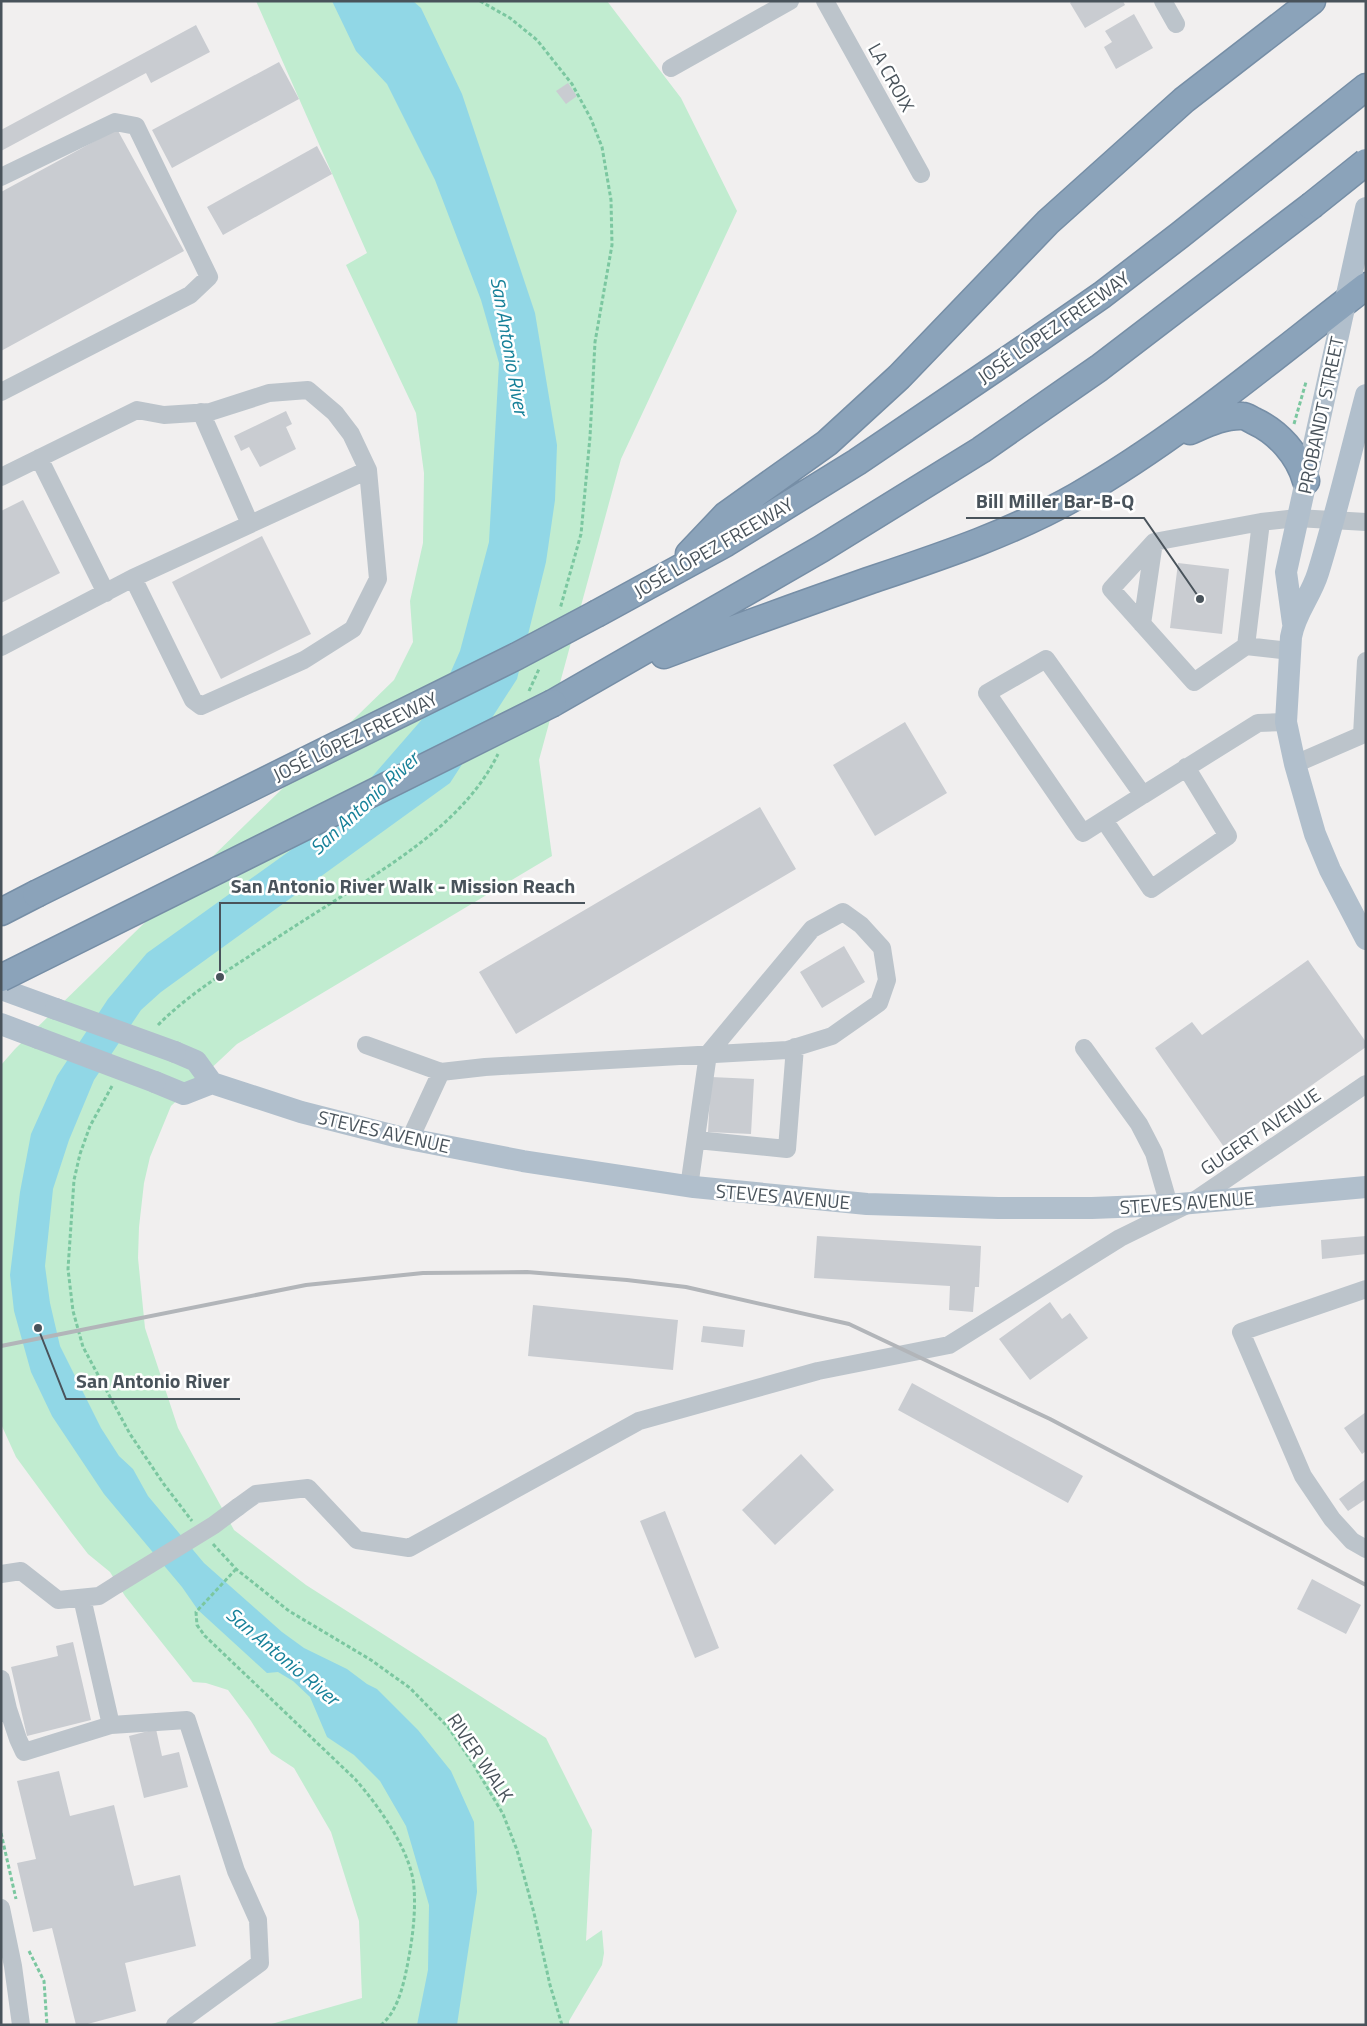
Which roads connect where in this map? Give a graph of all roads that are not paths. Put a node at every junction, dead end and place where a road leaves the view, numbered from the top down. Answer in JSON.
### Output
{"nodes":[{"id":1,"x":790,"y":1,"type":"edge"},
{"id":2,"x":825,"y":1,"type":"edge"},
{"id":3,"x":1163,"y":1,"type":"edge"},
{"id":4,"x":1312,"y":1,"type":"edge"},
{"id":5,"x":1176,"y":24,"type":"dead end"},
{"id":6,"x":671,"y":68,"type":"dead end"},
{"id":7,"x":1366,"y":87,"type":"edge"},
{"id":8,"x":1366,"y":162,"type":"edge"},
{"id":9,"x":921,"y":174,"type":"dead end"},
{"id":10,"x":1,"y":177,"type":"edge"},
{"id":11,"x":1366,"y":208,"type":"edge"},
{"id":12,"x":1366,"y":286,"type":"edge"},
{"id":13,"x":1344,"y":302,"type":"junction"},
{"id":14,"x":1,"y":392,"type":"edge"},
{"id":15,"x":1366,"y":395,"type":"edge"},
{"id":16,"x":202,"y":412,"type":"junction"},
{"id":17,"x":1157,"y":446,"type":"junction"},
{"id":18,"x":40,"y":458,"type":"junction"},
{"id":19,"x":368,"y":470,"type":"junction"},
{"id":20,"x":1,"y":477,"type":"edge"},
{"id":21,"x":1306,"y":481,"type":"junction"},
{"id":22,"x":1297,"y":518,"type":"junction"},
{"id":23,"x":1334,"y":520,"type":"junction"},
{"id":24,"x":1262,"y":522,"type":"junction"},
{"id":25,"x":1366,"y":522,"type":"edge"},
{"id":26,"x":250,"y":524,"type":"junction"},
{"id":27,"x":1154,"y":542,"type":"junction"},
{"id":28,"x":672,"y":573,"type":"junction"},
{"id":29,"x":133,"y":578,"type":"junction"},
{"id":30,"x":106,"y":593,"type":"junction"},
{"id":31,"x":1293,"y":623,"type":"junction"},
{"id":32,"x":1142,"y":624,"type":"junction"},
{"id":33,"x":1246,"y":646,"type":"junction"},
{"id":34,"x":1,"y":647,"type":"edge"},
{"id":35,"x":1290,"y":651,"type":"junction"},
{"id":36,"x":1366,"y":661,"type":"edge"},
{"id":37,"x":593,"y":681,"type":"junction"},
{"id":38,"x":1286,"y":722,"type":"junction"},
{"id":39,"x":1364,"y":733,"type":"edge"},
{"id":40,"x":1295,"y":764,"type":"junction"},
{"id":41,"x":1186,"y":767,"type":"junction"},
{"id":42,"x":1143,"y":795,"type":"junction"},
{"id":43,"x":1104,"y":820,"type":"junction"},
{"id":44,"x":1,"y":912,"type":"edge"},
{"id":45,"x":1366,"y":939,"type":"edge"},
{"id":46,"x":1,"y":978,"type":"edge"},
{"id":47,"x":1,"y":989,"type":"edge"},
{"id":48,"x":1,"y":1024,"type":"edge"},
{"id":49,"x":366,"y":1045,"type":"dead end"},
{"id":50,"x":795,"y":1047,"type":"junction"},
{"id":51,"x":1084,"y":1048,"type":"dead end"},
{"id":52,"x":708,"y":1054,"type":"junction"},
{"id":53,"x":441,"y":1072,"type":"junction"},
{"id":54,"x":212,"y":1083,"type":"junction"},
{"id":55,"x":1366,"y":1084,"type":"edge"},
{"id":56,"x":410,"y":1139,"type":"junction"},
{"id":57,"x":697,"y":1140,"type":"junction"},
{"id":58,"x":689,"y":1186,"type":"junction"},
{"id":59,"x":1366,"y":1187,"type":"edge"},
{"id":60,"x":1191,"y":1203,"type":"junction"},
{"id":61,"x":1168,"y":1205,"type":"junction"},
{"id":62,"x":1366,"y":1289,"type":"edge"},
{"id":63,"x":1366,"y":1549,"type":"edge"},
{"id":64,"x":1,"y":1574,"type":"edge"},
{"id":65,"x":82,"y":1598,"type":"junction"},
{"id":66,"x":1,"y":1679,"type":"edge"},
{"id":67,"x":5,"y":1711,"type":"edge"},
{"id":68,"x":111,"y":1725,"type":"junction"},
{"id":69,"x":1,"y":1908,"type":"edge"},
{"id":70,"x":7,"y":1969,"type":"edge"},
{"id":71,"x":21,"y":2025,"type":"edge"},
{"id":72,"x":175,"y":2025,"type":"edge"}],
"edges":[{"from":1,"to":6,"type":"street"},
{"from":2,"to":9,"type":"street","name":"LA CROIX"},
{"from":3,"to":5,"type":"street"},
{"from":4,"to":28,"type":"highway"},
{"from":7,"to":28,"type":"highway","name":"JOSÉ LÓPEZ FREEWAY"},
{"from":8,"to":37,"type":"highway","bridge":true},
{"from":10,"to":14,"type":"street"},
{"from":11,"to":13,"type":"main road","name":"PROBANDT STREET"},
{"from":12,"to":13,"type":"highway"},
{"from":13,"to":17,"type":"highway"},
{"from":13,"to":21,"type":"main road","name":"PROBANDT STREET"},
{"from":15,"to":23,"type":"main road","name":"PROBANDT STREET"},
{"from":16,"to":18,"type":"street"},
{"from":16,"to":19,"type":"street"},
{"from":16,"to":26,"type":"street"},
{"from":17,"to":21,"type":"highway"},
{"from":17,"to":37,"type":"highway"},
{"from":18,"to":20,"type":"street"},
{"from":18,"to":30,"type":"street"},
{"from":19,"to":26,"type":"street"},
{"from":19,"to":29,"type":"street"},
{"from":21,"to":22,"type":"main road","name":"PROBANDT STREET"},
{"from":22,"to":23,"type":"street"},
{"from":22,"to":24,"type":"street"},
{"from":22,"to":31,"type":"main road","name":"PROBANDT STREET"},
{"from":23,"to":25,"type":"street"},
{"from":23,"to":31,"type":"main road","name":"PROBANDT STREET"},
{"from":24,"to":27,"type":"street"},
{"from":24,"to":33,"type":"street"},
{"from":26,"to":29,"type":"street"},
{"from":27,"to":32,"type":"street"},
{"from":27,"to":32,"type":"street"},
{"from":28,"to":44,"type":"highway","name":"JOSÉ LÓPEZ FREEWAY","bridge":true},
{"from":29,"to":30,"type":"street"},
{"from":30,"to":34,"type":"street"},
{"from":31,"to":35,"type":"main road","name":"PROBANDT STREET"},
{"from":32,"to":33,"type":"street"},
{"from":33,"to":35,"type":"street"},
{"from":35,"to":38,"type":"main road","name":"PROBANDT STREET"},
{"from":36,"to":39,"type":"street"},
{"from":37,"to":46,"type":"highway","bridge":true},
{"from":38,"to":40,"type":"main road","name":"PROBANDT STREET"},
{"from":38,"to":41,"type":"street"},
{"from":39,"to":40,"type":"street"},
{"from":40,"to":45,"type":"main road","name":"PROBANDT STREET"},
{"from":41,"to":42,"type":"street"},
{"from":41,"to":43,"type":"street"},
{"from":42,"to":43,"type":"street"},
{"from":42,"to":43,"type":"street"},
{"from":47,"to":54,"type":"main road","bridge":true},
{"from":48,"to":54,"type":"main road","bridge":true},
{"from":49,"to":53,"type":"street"},
{"from":50,"to":52,"type":"street"},
{"from":50,"to":52,"type":"street"},
{"from":50,"to":57,"type":"street"},
{"from":51,"to":61,"type":"street"},
{"from":52,"to":53,"type":"street"},
{"from":52,"to":57,"type":"street"},
{"from":53,"to":56,"type":"street"},
{"from":54,"to":56,"type":"main road","name":"STEVES AVENUE"},
{"from":55,"to":60,"type":"street","name":"GUGERT AVENUE"},
{"from":56,"to":58,"type":"main road","name":"STEVES AVENUE"},
{"from":57,"to":58,"type":"street"},
{"from":58,"to":61,"type":"main road","name":"STEVES AVENUE"},
{"from":59,"to":60,"type":"main road","name":"STEVES AVENUE"},
{"from":60,"to":61,"type":"main road","name":"STEVES AVENUE"},
{"from":60,"to":65,"type":"street","name":"GUGERT AVENUE","bridge":true},
{"from":62,"to":63,"type":"street"},
{"from":64,"to":65,"type":"street"},
{"from":65,"to":68,"type":"street"},
{"from":66,"to":67,"type":"street"},
{"from":67,"to":68,"type":"street"},
{"from":68,"to":72,"type":"street"},
{"from":69,"to":70,"type":"street"},
{"from":70,"to":71,"type":"street"}]}
